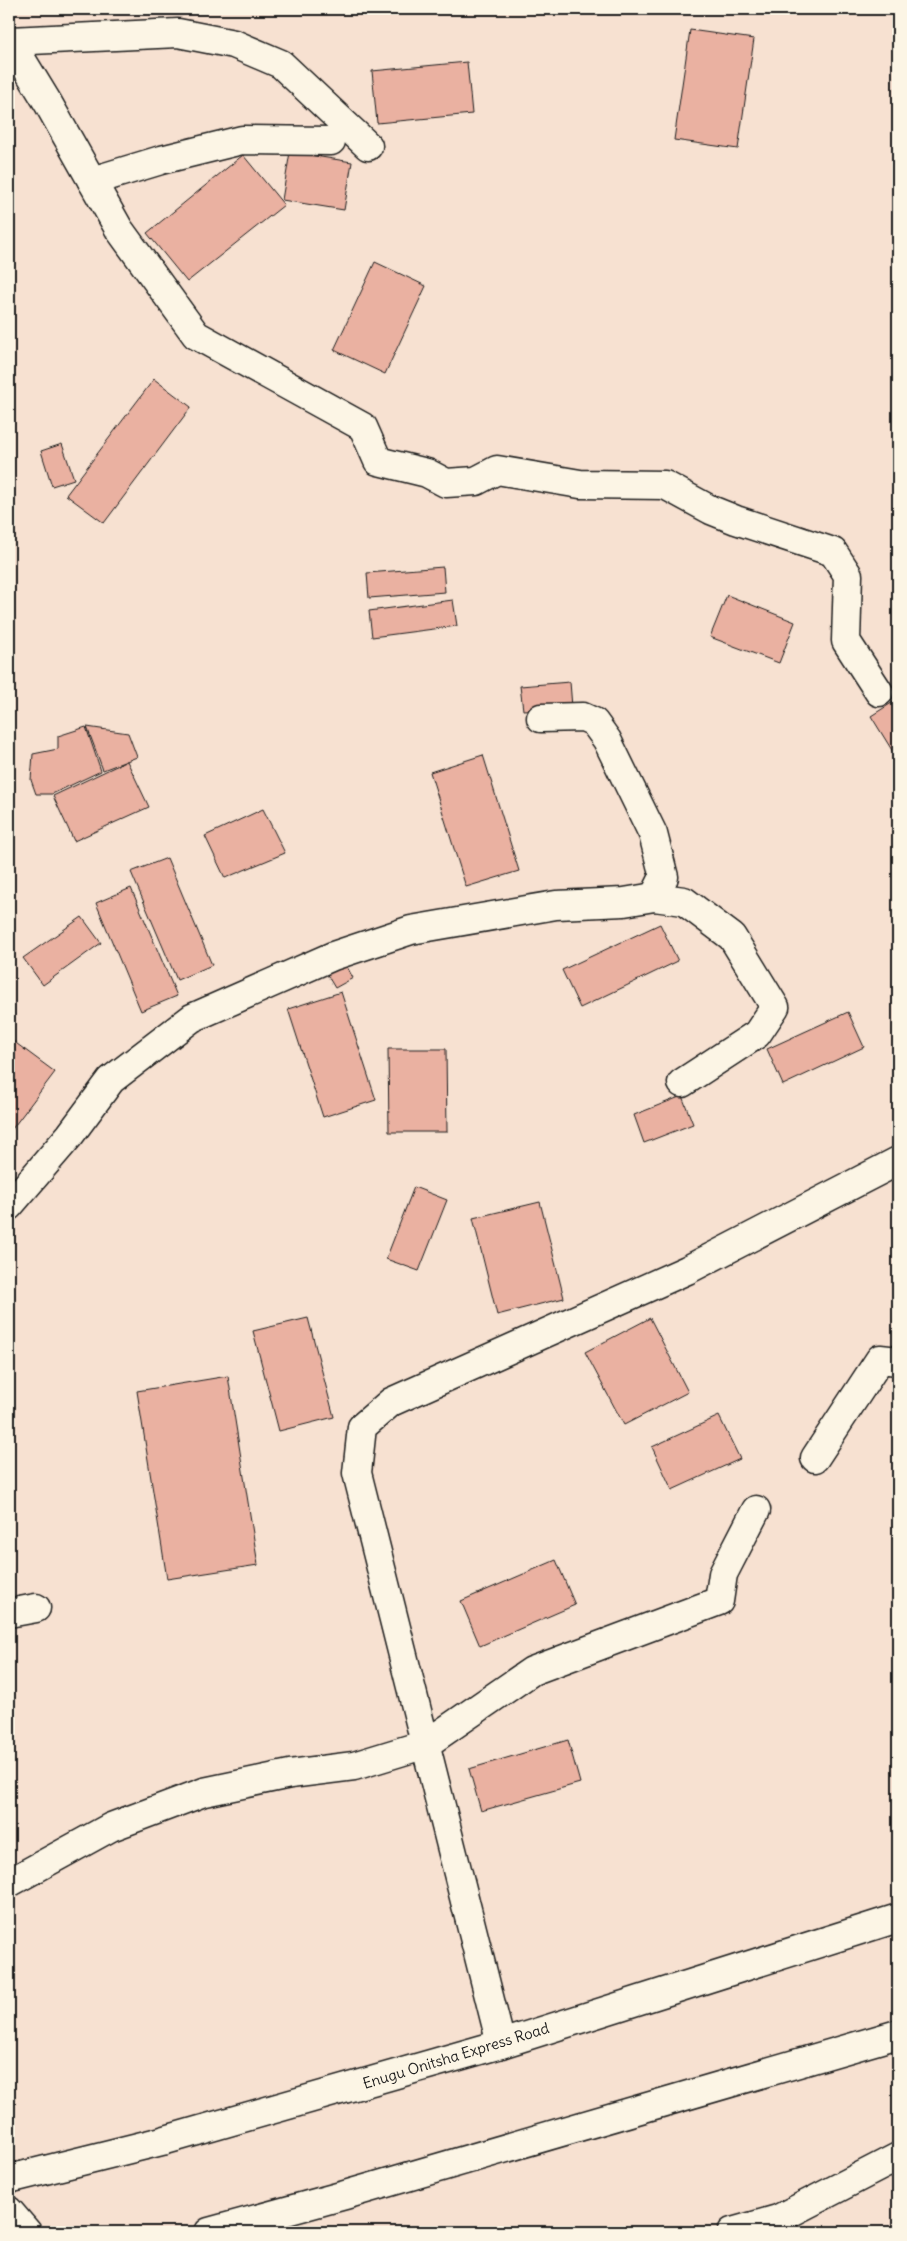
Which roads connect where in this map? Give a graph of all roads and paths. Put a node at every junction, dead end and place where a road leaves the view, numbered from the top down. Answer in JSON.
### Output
{"nodes":[{"id":1,"x":9,"y":40,"type":"edge"},
{"id":2,"x":331,"y":141,"type":"dead end"},
{"id":3,"x":368,"y":146,"type":"dead end"},
{"id":4,"x":92,"y":181,"type":"junction"},
{"id":5,"x":879,"y":692,"type":"dead end"},
{"id":6,"x":541,"y":718,"type":"dead end"},
{"id":7,"x":654,"y":897,"type":"junction"},
{"id":8,"x":682,"y":1083,"type":"dead end"},
{"id":9,"x":898,"y":1161,"type":"edge"},
{"id":10,"x":9,"y":1206,"type":"edge"},
{"id":11,"x":898,"y":1361,"type":"edge"},
{"id":12,"x":815,"y":1458,"type":"dead end"},
{"id":13,"x":756,"y":1510,"type":"dead end"},
{"id":14,"x":36,"y":1608,"type":"dead end"},
{"id":15,"x":9,"y":1613,"type":"edge"},
{"id":16,"x":426,"y":1744,"type":"junction"},
{"id":17,"x":9,"y":1883,"type":"edge"},
{"id":18,"x":898,"y":1918,"type":"edge"},
{"id":19,"x":898,"y":2034,"type":"edge"},
{"id":20,"x":500,"y":2044,"type":"junction"},
{"id":21,"x":898,"y":2157,"type":"edge"},
{"id":22,"x":9,"y":2179,"type":"edge"},
{"id":23,"x":9,"y":2211,"type":"edge"},
{"id":24,"x":27,"y":2232,"type":"edge"},
{"id":25,"x":208,"y":2232,"type":"edge"},
{"id":26,"x":732,"y":2232,"type":"edge"}],
"edges":[{"from":1,"to":3,"type":"main road"},
{"from":1,"to":4,"type":"main road"},
{"from":2,"to":4,"type":"main road"},
{"from":4,"to":5,"type":"main road"},
{"from":6,"to":7,"type":"main road"},
{"from":7,"to":8,"type":"main road"},
{"from":7,"to":10,"type":"main road"},
{"from":9,"to":16,"type":"main road"},
{"from":11,"to":12,"type":"main road"},
{"from":13,"to":16,"type":"main road"},
{"from":14,"to":15,"type":"main road"},
{"from":16,"to":17,"type":"main road"},
{"from":16,"to":20,"type":"main road"},
{"from":18,"to":20,"type":"main road","name":"Enugu Onitsha Express Road"},
{"from":19,"to":25,"type":"main road"},
{"from":20,"to":22,"type":"main road","name":"Enugu Onitsha Express Road"},
{"from":21,"to":26,"type":"main road"},
{"from":23,"to":24,"type":"main road"}]}
